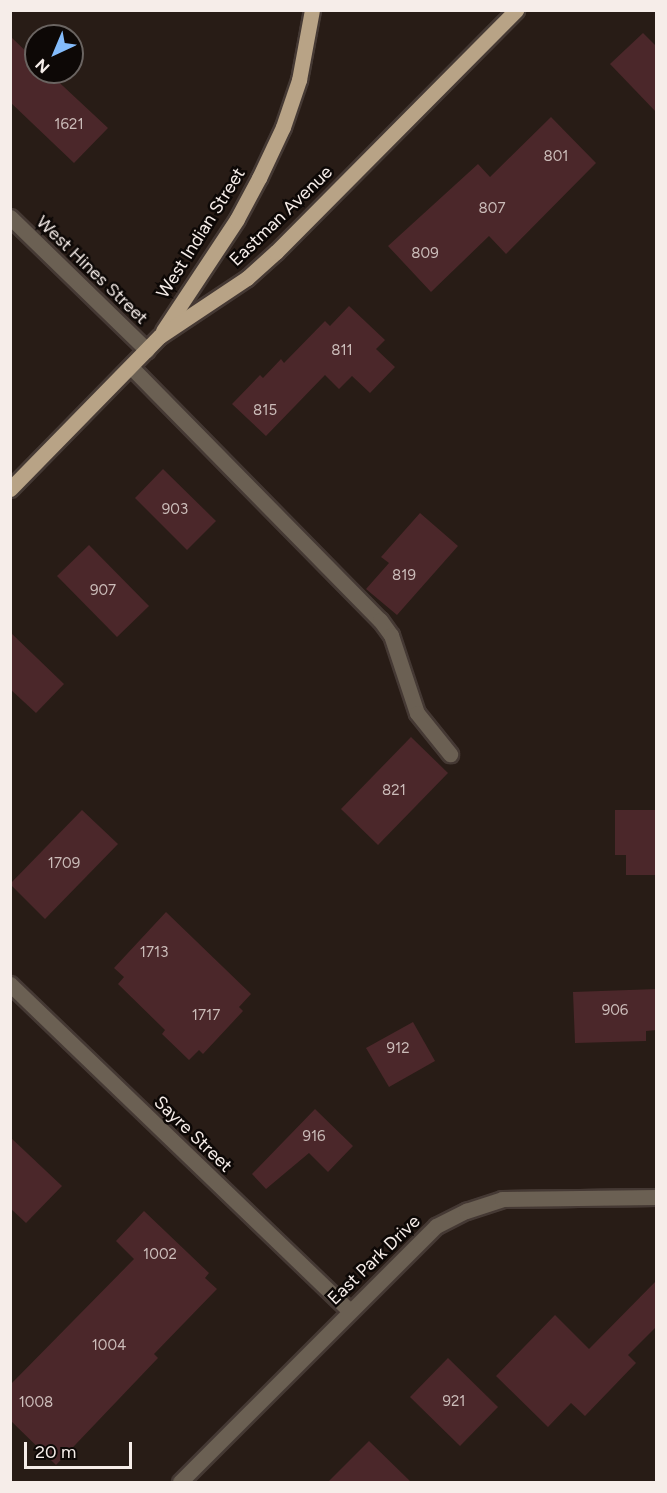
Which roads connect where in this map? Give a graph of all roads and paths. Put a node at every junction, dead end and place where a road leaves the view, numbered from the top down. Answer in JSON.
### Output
{"nodes":[{"id":1,"x":312,"y":10,"type":"edge"},
{"id":2,"x":516,"y":10,"type":"edge"},
{"id":3,"x":10,"y":217,"type":"edge"},
{"id":4,"x":160,"y":336,"type":"junction"},
{"id":5,"x":147,"y":350,"type":"junction"},
{"id":6,"x":131,"y":367,"type":"junction"},
{"id":7,"x":10,"y":489,"type":"edge"},
{"id":8,"x":450,"y":753,"type":"dead end"},
{"id":9,"x":10,"y":984,"type":"edge"},
{"id":10,"x":657,"y":1197,"type":"edge"},
{"id":11,"x":350,"y":1310,"type":"junction"},
{"id":12,"x":180,"y":1482,"type":"edge"}],
"edges":[{"from":1,"to":4,"type":"main road","name":"West Indian Street"},
{"from":2,"to":4,"type":"main road","name":"Eastman Avenue"},
{"from":3,"to":5,"type":"street","name":"West Hines Street"},
{"from":4,"to":5,"type":"main road","name":"Eastman Avenue"},
{"from":5,"to":6,"type":"main road","name":"Eastman Avenue"},
{"from":6,"to":7,"type":"main road","name":"Eastman Avenue"},
{"from":6,"to":8,"type":"street"},
{"from":9,"to":11,"type":"street","name":"Sayre Street"},
{"from":10,"to":11,"type":"street","name":"East Park Drive"},
{"from":11,"to":12,"type":"street","name":"East Park Drive"}]}
